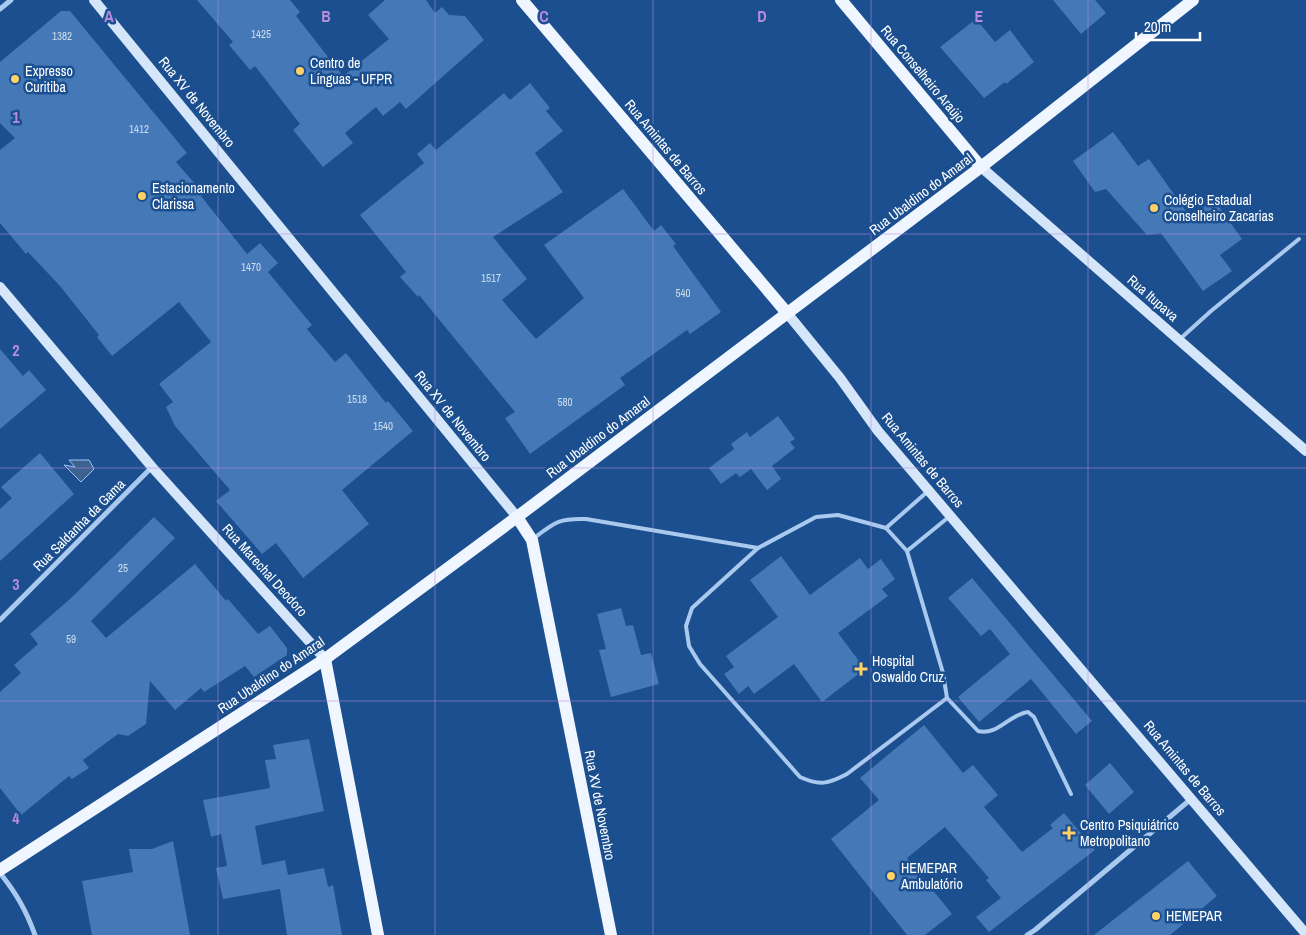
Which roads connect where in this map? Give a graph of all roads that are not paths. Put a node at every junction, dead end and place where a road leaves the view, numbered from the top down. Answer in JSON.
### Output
{"nodes":[{"id":1,"x":11,"y":0,"type":"edge"},
{"id":2,"x":94,"y":0,"type":"edge"},
{"id":3,"x":522,"y":0,"type":"edge"},
{"id":4,"x":842,"y":0,"type":"edge"},
{"id":5,"x":1193,"y":0,"type":"edge"},
{"id":6,"x":0,"y":9,"type":"edge"},
{"id":7,"x":982,"y":167,"type":"junction"},
{"id":8,"x":1299,"y":239,"type":"dead end"},
{"id":9,"x":0,"y":288,"type":"edge"},
{"id":10,"x":787,"y":313,"type":"junction"},
{"id":11,"x":1179,"y":339,"type":"junction"},
{"id":12,"x":1306,"y":451,"type":"edge"},
{"id":13,"x":152,"y":467,"type":"junction"},
{"id":14,"x":928,"y":490,"type":"junction"},
{"id":15,"x":950,"y":516,"type":"junction"},
{"id":16,"x":517,"y":517,"type":"junction"},
{"id":17,"x":886,"y":528,"type":"junction"},
{"id":18,"x":532,"y":540,"type":"junction"},
{"id":19,"x":758,"y":548,"type":"junction"},
{"id":20,"x":907,"y":551,"type":"junction"},
{"id":21,"x":0,"y":620,"type":"edge"},
{"id":22,"x":325,"y":659,"type":"junction"},
{"id":23,"x":947,"y":698,"type":"junction"},
{"id":24,"x":1071,"y":794,"type":"dead end"},
{"id":25,"x":1191,"y":799,"type":"junction"},
{"id":26,"x":0,"y":871,"type":"edge"},
{"id":27,"x":1306,"y":934,"type":"edge"},
{"id":28,"x":35,"y":935,"type":"edge"},
{"id":29,"x":378,"y":935,"type":"edge"},
{"id":30,"x":610,"y":935,"type":"edge"},
{"id":31,"x":1027,"y":935,"type":"edge"}],
"edges":[{"from":1,"to":6,"type":"street"},
{"from":2,"to":16,"type":"main road","name":"Rua XV de Novembro"},
{"from":3,"to":10,"type":"main road","name":"Rua Amintas de Barros"},
{"from":4,"to":7,"type":"main road","name":"Rua Conselheiro Araújo"},
{"from":5,"to":7,"type":"main road","name":"Rua Ubaldino do Amaral"},
{"from":7,"to":10,"type":"main road","name":"Rua Ubaldino do Amaral"},
{"from":7,"to":11,"type":"main road","name":"Rua Itupava"},
{"from":8,"to":11,"type":"lane"},
{"from":9,"to":13,"type":"main road","name":"Rua Marechal Deodoro"},
{"from":10,"to":14,"type":"main road","name":"Rua Amintas de Barros"},
{"from":10,"to":16,"type":"main road","name":"Rua Ubaldino do Amaral"},
{"from":11,"to":12,"type":"main road","name":"Rua Itupava"},
{"from":13,"to":21,"type":"street","name":"Rua Saldanha da Gama"},
{"from":13,"to":22,"type":"main road","name":"Rua Marechal Deodoro"},
{"from":14,"to":15,"type":"main road","name":"Rua Amintas de Barros"},
{"from":14,"to":17,"type":"lane"},
{"from":15,"to":20,"type":"lane"},
{"from":15,"to":25,"type":"main road","name":"Rua Amintas de Barros"},
{"from":16,"to":18,"type":"main road","name":"Rua XV de Novembro"},
{"from":16,"to":22,"type":"main road","name":"Rua Ubaldino do Amaral"},
{"from":17,"to":19,"type":"lane"},
{"from":17,"to":20,"type":"lane"},
{"from":18,"to":19,"type":"lane"},
{"from":18,"to":30,"type":"main road","name":"Rua XV de Novembro"},
{"from":19,"to":23,"type":"lane"},
{"from":20,"to":23,"type":"lane"},
{"from":22,"to":26,"type":"main road","name":"Rua Ubaldino do Amaral"},
{"from":22,"to":29,"type":"main road"},
{"from":23,"to":24,"type":"lane"},
{"from":25,"to":27,"type":"main road","name":"Rua Amintas de Barros"},
{"from":25,"to":31,"type":"street"},
{"from":26,"to":28,"type":"street"}]}
